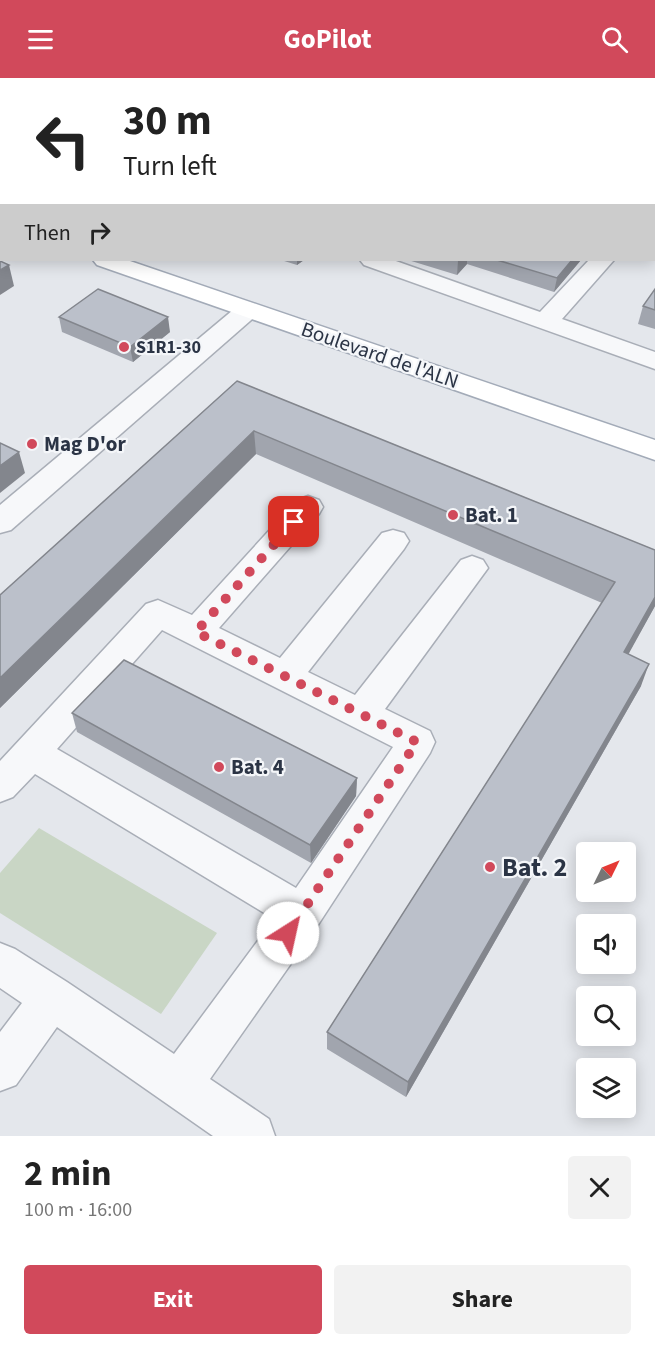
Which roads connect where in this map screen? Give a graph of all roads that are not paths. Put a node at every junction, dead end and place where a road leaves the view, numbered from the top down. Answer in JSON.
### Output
{"nodes":[{"id":1,"x":108,"y":261,"type":"edge"},
{"id":2,"x":375,"y":261,"type":"edge"},
{"id":3,"x":601,"y":261,"type":"edge"},
{"id":4,"x":248,"y":310,"type":"junction"},
{"id":5,"x":554,"y":326,"type":"junction"},
{"id":6,"x":655,"y":361,"type":"edge"},
{"id":7,"x":655,"y":450,"type":"edge"},
{"id":8,"x":308,"y":507,"type":"dead end"},
{"id":9,"x":0,"y":522,"type":"edge"},
{"id":10,"x":393,"y":541,"type":"dead end"},
{"id":11,"x":472,"y":568,"type":"dead end"},
{"id":12,"x":196,"y":632,"type":"junction"},
{"id":13,"x":285,"y":676,"type":"junction"},
{"id":14,"x":361,"y":714,"type":"junction"},
{"id":15,"x":31,"y":753,"type":"junction"},
{"id":16,"x":0,"y":786,"type":"edge"},
{"id":17,"x":302,"y":914,"type":"junction"},
{"id":18,"x":0,"y":963,"type":"edge"},
{"id":19,"x":52,"y":998,"type":"junction"},
{"id":20,"x":0,"y":1069,"type":"edge"},
{"id":21,"x":179,"y":1084,"type":"junction"},
{"id":22,"x":252,"y":1136,"type":"edge"}],
"edges":[{"from":1,"to":4,"type":"main road","name":"Boulevard de l'ALN"},
{"from":2,"to":5,"type":"street"},
{"from":3,"to":5,"type":"street"},
{"from":4,"to":7,"type":"main road","name":"Boulevard de l'ALN"},
{"from":4,"to":9,"type":"street"},
{"from":5,"to":6,"type":"street"},
{"from":8,"to":12,"type":"street"},
{"from":10,"to":13,"type":"street"},
{"from":11,"to":14,"type":"street"},
{"from":12,"to":13,"type":"street"},
{"from":12,"to":15,"type":"street"},
{"from":13,"to":14,"type":"street"},
{"from":14,"to":17,"type":"street"},
{"from":15,"to":16,"type":"street"},
{"from":15,"to":17,"type":"street"},
{"from":17,"to":21,"type":"street"},
{"from":18,"to":19,"type":"street"},
{"from":19,"to":20,"type":"street"},
{"from":19,"to":21,"type":"street"},
{"from":21,"to":22,"type":"street"}]}
